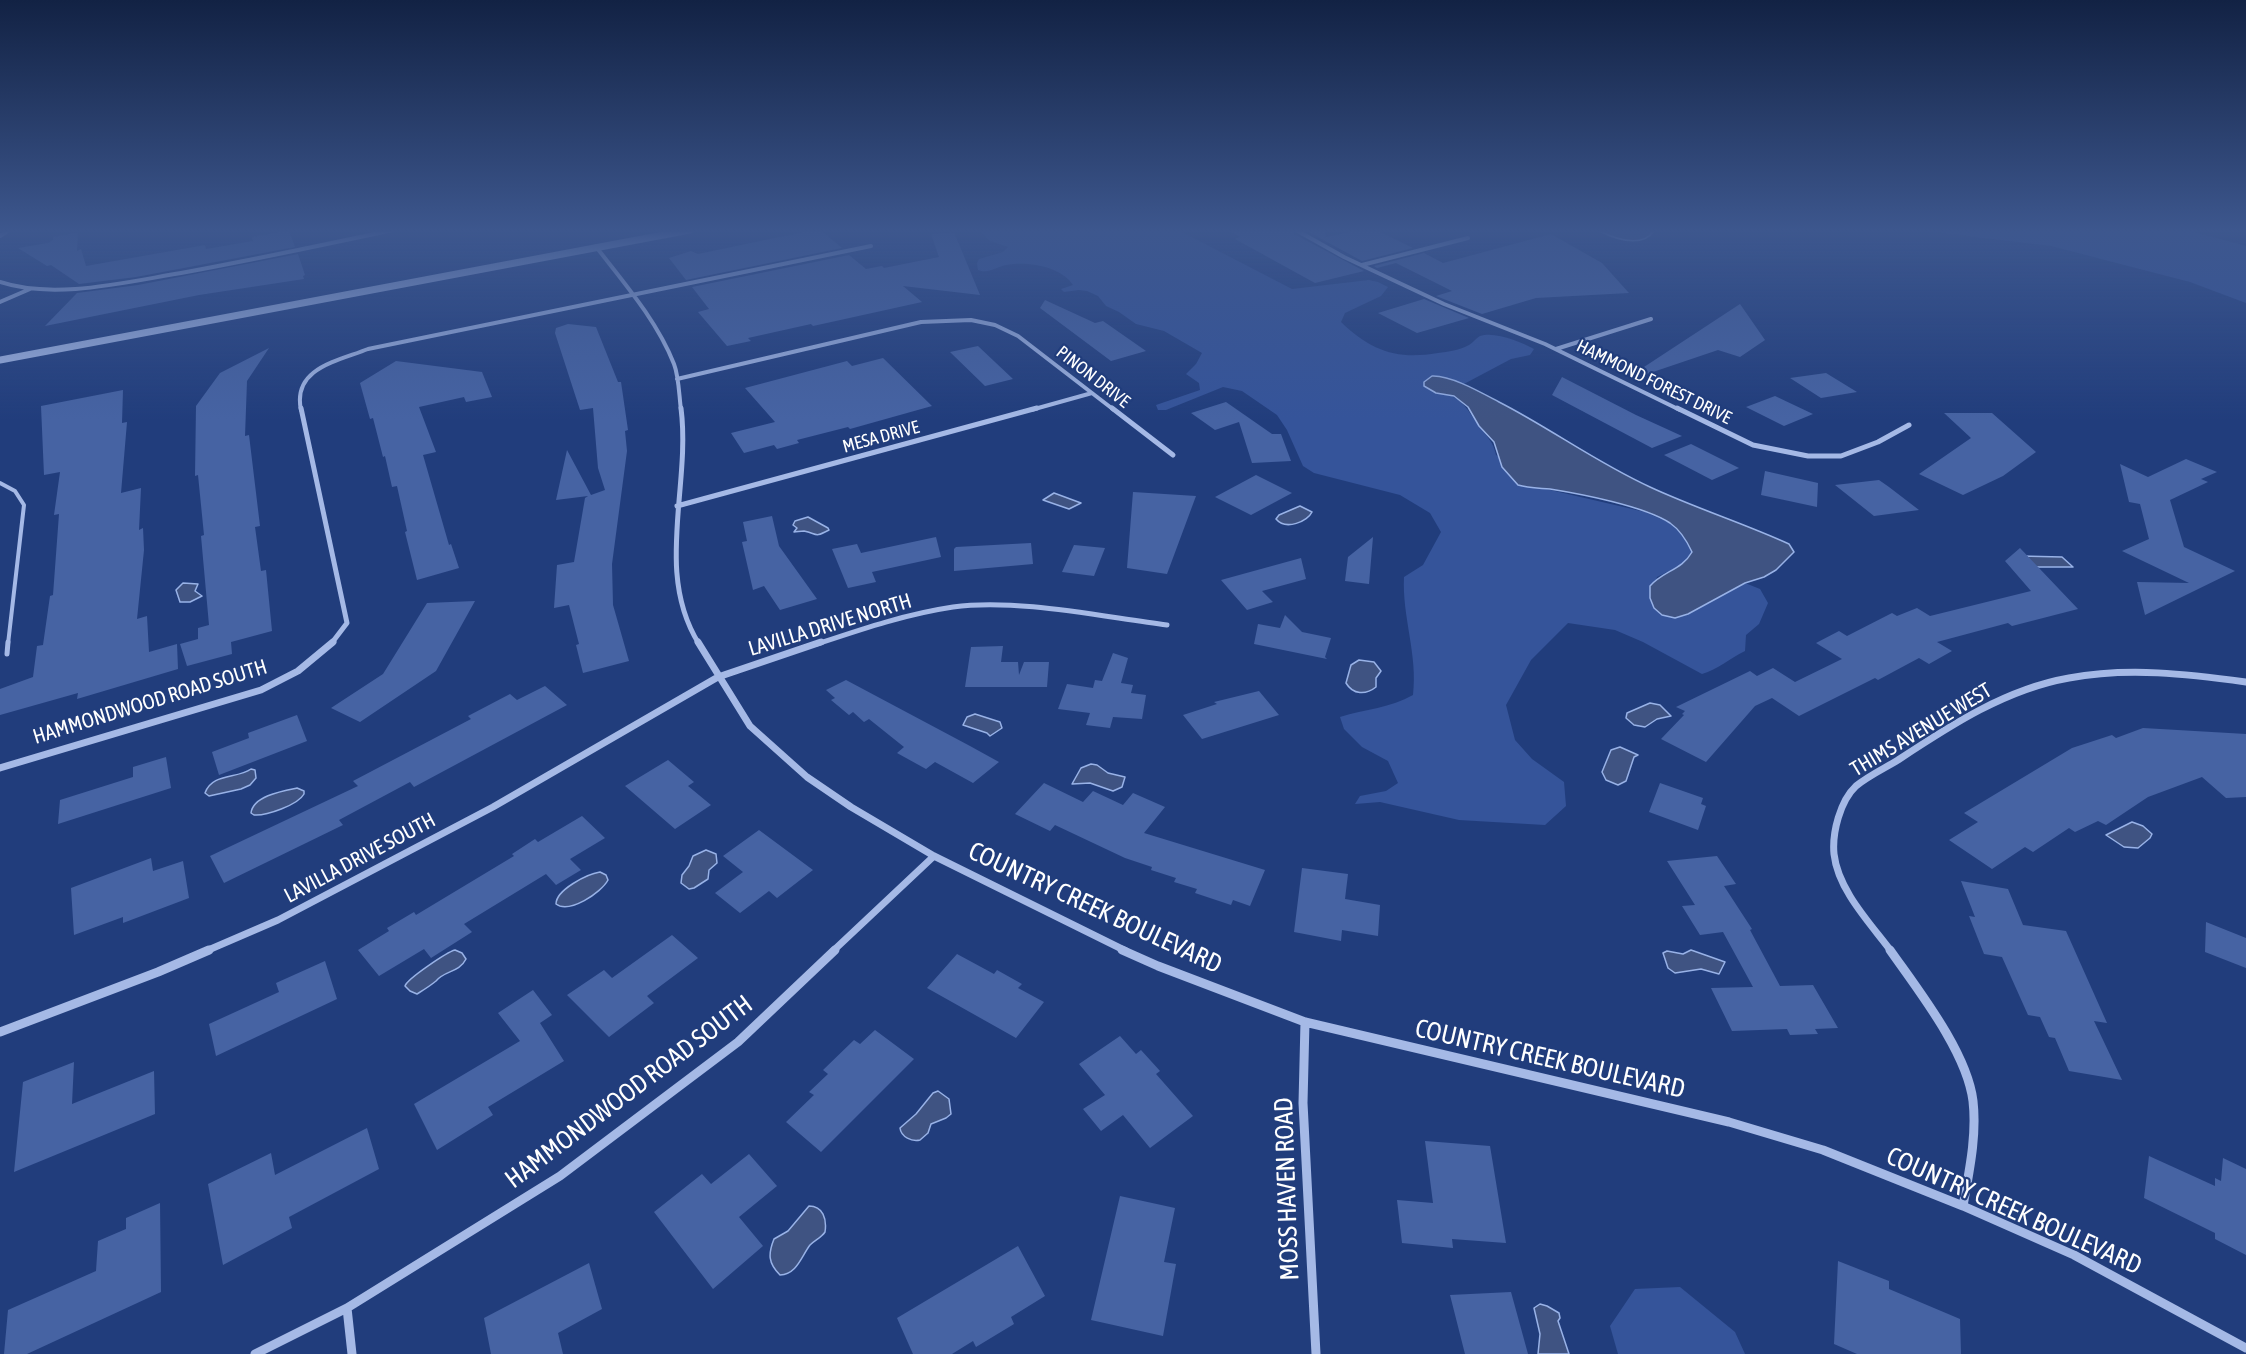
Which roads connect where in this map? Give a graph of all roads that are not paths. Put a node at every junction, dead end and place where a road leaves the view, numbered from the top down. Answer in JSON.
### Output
{"nodes":[{"id":1,"x":21,"y":293,"type":"edge"},
{"id":2,"x":356,"y":293,"type":"edge"},
{"id":3,"x":637,"y":293,"type":"edge"},
{"id":4,"x":1421,"y":293,"type":"edge"},
{"id":5,"x":633,"y":294,"type":"junction"},
{"id":6,"x":0,"y":302,"type":"edge"},
{"id":7,"x":1651,"y":319,"type":"dead end"},
{"id":8,"x":1556,"y":349,"type":"junction"},
{"id":9,"x":0,"y":360,"type":"edge"},
{"id":10,"x":677,"y":379,"type":"junction"},
{"id":11,"x":1092,"y":393,"type":"junction"},
{"id":12,"x":1909,"y":425,"type":"dead end"},
{"id":13,"x":1173,"y":455,"type":"dead end"},
{"id":14,"x":0,"y":483,"type":"edge"},
{"id":15,"x":678,"y":506,"type":"junction"},
{"id":16,"x":1167,"y":625,"type":"dead end"},
{"id":17,"x":7,"y":654,"type":"dead end"},
{"id":18,"x":718,"y":677,"type":"junction"},
{"id":19,"x":2246,"y":682,"type":"edge"},
{"id":20,"x":0,"y":768,"type":"edge"},
{"id":21,"x":934,"y":856,"type":"junction"},
{"id":22,"x":1305,"y":1022,"type":"junction"},
{"id":23,"x":0,"y":1032,"type":"edge"},
{"id":24,"x":1963,"y":1206,"type":"junction"},
{"id":25,"x":347,"y":1308,"type":"junction"},
{"id":26,"x":2246,"y":1348,"type":"edge"},
{"id":27,"x":255,"y":1354,"type":"edge"},
{"id":28,"x":352,"y":1354,"type":"edge"},
{"id":29,"x":1316,"y":1354,"type":"edge"}],
"edges":[{"from":1,"to":6,"type":"street"},
{"from":2,"to":9,"type":"street"},
{"from":3,"to":5,"type":"street","name":"HAMMONDWOOD ROAD SOUTH"},
{"from":4,"to":8,"type":"street","name":"HAMMOND FOREST DRIVE"},
{"from":5,"to":10,"type":"street","name":"COUNTRY CREEK BOULEVARD"},
{"from":5,"to":20,"type":"street","name":"HAMMONDWOOD ROAD SOUTH"},
{"from":7,"to":8,"type":"street"},
{"from":8,"to":12,"type":"street","name":"HAMMOND FOREST DRIVE"},
{"from":10,"to":11,"type":"street","name":"PINON DRIVE"},
{"from":10,"to":15,"type":"street","name":"COUNTRY CREEK BOULEVARD"},
{"from":11,"to":13,"type":"street","name":"PINON DRIVE"},
{"from":11,"to":15,"type":"street","name":"MESA DRIVE"},
{"from":14,"to":17,"type":"lane"},
{"from":15,"to":18,"type":"street","name":"COUNTRY CREEK BOULEVARD"},
{"from":16,"to":18,"type":"street","name":"LAVILLA DRIVE NORTH"},
{"from":18,"to":21,"type":"street","name":"COUNTRY CREEK BOULEVARD"},
{"from":18,"to":23,"type":"street","name":"LAVILLA DRIVE SOUTH"},
{"from":19,"to":24,"type":"street","name":"THIMS AVENUE WEST"},
{"from":21,"to":22,"type":"street","name":"COUNTRY CREEK BOULEVARD"},
{"from":21,"to":25,"type":"street","name":"HAMMONDWOOD ROAD SOUTH"},
{"from":22,"to":24,"type":"street","name":"COUNTRY CREEK BOULEVARD"},
{"from":22,"to":29,"type":"street","name":"MOSS HAVEN ROAD"},
{"from":24,"to":26,"type":"street","name":"COUNTRY CREEK BOULEVARD"},
{"from":25,"to":27,"type":"street","name":"HAMMONDWOOD ROAD SOUTH"},
{"from":25,"to":28,"type":"street"}]}
